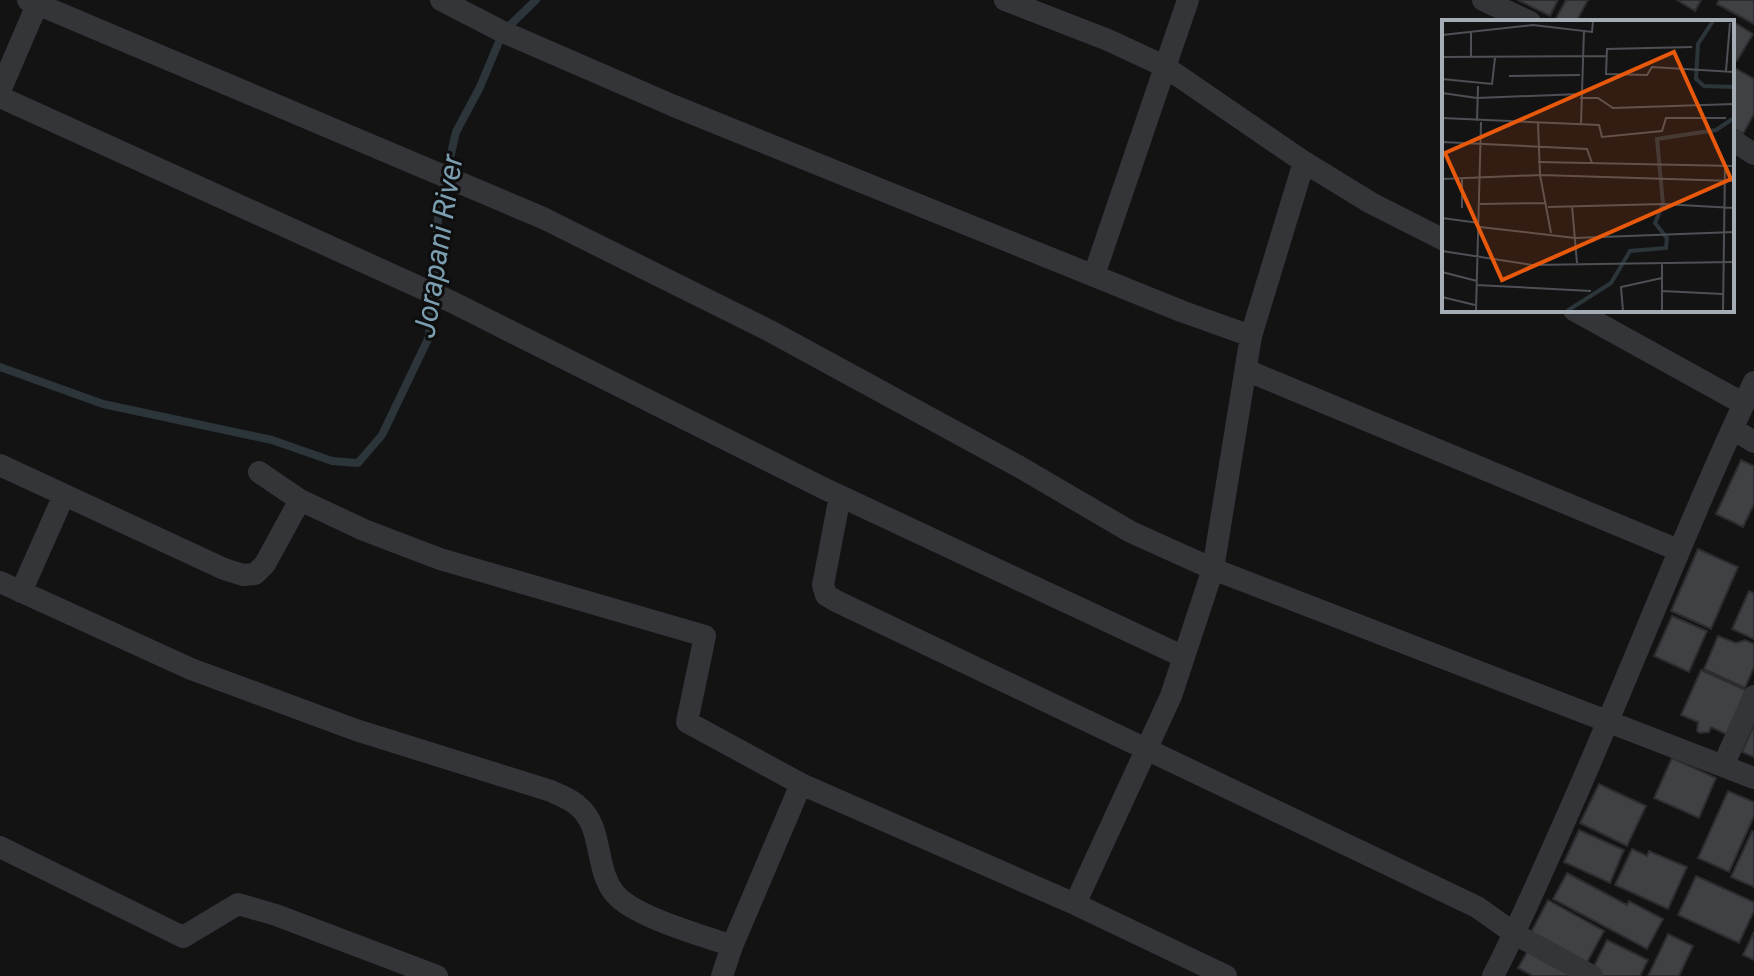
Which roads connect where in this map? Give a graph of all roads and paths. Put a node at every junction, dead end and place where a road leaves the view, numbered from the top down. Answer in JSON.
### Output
{"nodes":[{"id":1,"x":441,"y":0,"type":"edge"},
{"id":2,"x":1005,"y":0,"type":"edge"},
{"id":3,"x":1188,"y":0,"type":"edge"},
{"id":4,"x":1483,"y":0,"type":"edge"},
{"id":5,"x":35,"y":2,"type":"edge"},
{"id":6,"x":1526,"y":20,"type":"edge"},
{"id":7,"x":1164,"y":66,"type":"junction"},
{"id":8,"x":0,"y":94,"type":"edge"},
{"id":9,"x":1734,"y":141,"type":"edge"},
{"id":10,"x":1754,"y":154,"type":"edge"},
{"id":11,"x":1304,"y":162,"type":"junction"},
{"id":12,"x":1442,"y":239,"type":"edge"},
{"id":13,"x":1094,"y":275,"type":"junction"},
{"id":14,"x":1578,"y":312,"type":"edge"},
{"id":15,"x":1251,"y":336,"type":"junction"},
{"id":16,"x":1246,"y":370,"type":"junction"},
{"id":17,"x":1754,"y":382,"type":"edge"},
{"id":18,"x":1744,"y":404,"type":"junction"},
{"id":19,"x":1733,"y":429,"type":"junction"},
{"id":20,"x":1754,"y":442,"type":"edge"},
{"id":21,"x":0,"y":465,"type":"edge"},
{"id":22,"x":259,"y":472,"type":"dead end"},
{"id":23,"x":64,"y":495,"type":"junction"},
{"id":24,"x":840,"y":496,"type":"junction"},
{"id":25,"x":300,"y":500,"type":"junction"},
{"id":26,"x":1678,"y":550,"type":"junction"},
{"id":27,"x":1213,"y":569,"type":"junction"},
{"id":28,"x":10,"y":587,"type":"edge"},
{"id":29,"x":1184,"y":657,"type":"junction"},
{"id":30,"x":1754,"y":696,"type":"edge"},
{"id":31,"x":1609,"y":721,"type":"junction"},
{"id":32,"x":1147,"y":748,"type":"junction"},
{"id":33,"x":1723,"y":766,"type":"junction"},
{"id":34,"x":1754,"y":778,"type":"edge"},
{"id":35,"x":801,"y":784,"type":"junction"},
{"id":36,"x":0,"y":847,"type":"edge"},
{"id":37,"x":1075,"y":904,"type":"junction"},
{"id":38,"x":1515,"y":934,"type":"junction"},
{"id":39,"x":732,"y":946,"type":"junction"},
{"id":40,"x":727,"y":975,"type":"edge"},
{"id":41,"x":437,"y":976,"type":"edge"},
{"id":42,"x":1226,"y":976,"type":"edge"},
{"id":43,"x":1493,"y":976,"type":"edge"},
{"id":44,"x":1592,"y":976,"type":"edge"}],
"edges":[{"from":1,"to":13,"type":"street"},
{"from":2,"to":7,"type":"street"},
{"from":3,"to":7,"type":"street"},
{"from":4,"to":6,"type":"street"},
{"from":5,"to":8,"type":"street"},
{"from":5,"to":27,"type":"street"},
{"from":7,"to":11,"type":"street"},
{"from":7,"to":13,"type":"street"},
{"from":8,"to":24,"type":"street"},
{"from":9,"to":10,"type":"street"},
{"from":11,"to":12,"type":"street"},
{"from":11,"to":15,"type":"street"},
{"from":13,"to":15,"type":"street"},
{"from":14,"to":18,"type":"street"},
{"from":15,"to":16,"type":"street"},
{"from":16,"to":26,"type":"street"},
{"from":16,"to":27,"type":"street"},
{"from":17,"to":18,"type":"street"},
{"from":18,"to":19,"type":"street"},
{"from":19,"to":20,"type":"street"},
{"from":19,"to":26,"type":"street"},
{"from":21,"to":23,"type":"street"},
{"from":22,"to":25,"type":"street"},
{"from":23,"to":25,"type":"street"},
{"from":23,"to":28,"type":"street"},
{"from":24,"to":29,"type":"street"},
{"from":24,"to":32,"type":"street"},
{"from":25,"to":35,"type":"street"},
{"from":26,"to":31,"type":"street"},
{"from":27,"to":29,"type":"street"},
{"from":27,"to":31,"type":"street"},
{"from":28,"to":39,"type":"street"},
{"from":29,"to":32,"type":"street"},
{"from":30,"to":33,"type":"street"},
{"from":31,"to":33,"type":"street"},
{"from":31,"to":38,"type":"street"},
{"from":32,"to":37,"type":"street"},
{"from":32,"to":38,"type":"street"},
{"from":33,"to":34,"type":"street"},
{"from":35,"to":37,"type":"street"},
{"from":35,"to":39,"type":"street"},
{"from":36,"to":41,"type":"street"},
{"from":37,"to":42,"type":"street"},
{"from":38,"to":43,"type":"street"},
{"from":38,"to":44,"type":"street"},
{"from":39,"to":40,"type":"street"}]}
